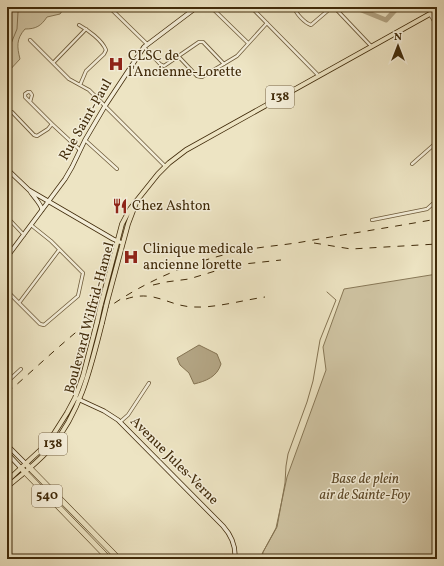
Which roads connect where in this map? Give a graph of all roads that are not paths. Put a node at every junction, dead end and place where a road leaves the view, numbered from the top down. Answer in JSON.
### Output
{"nodes":[{"id":1,"x":109,"y":7,"type":"edge"},
{"id":2,"x":197,"y":7,"type":"edge"},
{"id":3,"x":211,"y":7,"type":"edge"},
{"id":4,"x":251,"y":7,"type":"edge"},
{"id":5,"x":294,"y":7,"type":"edge"},
{"id":6,"x":333,"y":7,"type":"edge"},
{"id":7,"x":190,"y":9,"type":"edge"},
{"id":8,"x":437,"y":10,"type":"edge"},
{"id":9,"x":430,"y":14,"type":"junction"},
{"id":10,"x":267,"y":23,"type":"junction"},
{"id":11,"x":79,"y":25,"type":"dead end"},
{"id":12,"x":437,"y":26,"type":"edge"},
{"id":13,"x":86,"y":28,"type":"junction"},
{"id":14,"x":30,"y":40,"type":"dead end"},
{"id":15,"x":248,"y":43,"type":"junction"},
{"id":16,"x":145,"y":46,"type":"junction"},
{"id":17,"x":371,"y":46,"type":"junction"},
{"id":18,"x":179,"y":57,"type":"junction"},
{"id":19,"x":53,"y":63,"type":"junction"},
{"id":20,"x":224,"y":64,"type":"junction"},
{"id":21,"x":318,"y":75,"type":"junction"},
{"id":22,"x":80,"y":85,"type":"junction"},
{"id":23,"x":30,"y":102,"type":"dead end"},
{"id":24,"x":105,"y":106,"type":"junction"},
{"id":25,"x":7,"y":111,"type":"edge"},
{"id":26,"x":52,"y":124,"type":"junction"},
{"id":27,"x":85,"y":140,"type":"junction"},
{"id":28,"x":437,"y":142,"type":"edge"},
{"id":29,"x":80,"y":150,"type":"junction"},
{"id":30,"x":412,"y":164,"type":"dead end"},
{"id":31,"x":165,"y":166,"type":"junction"},
{"id":32,"x":7,"y":169,"type":"edge"},
{"id":33,"x":117,"y":170,"type":"dead end"},
{"id":34,"x":29,"y":190,"type":"junction"},
{"id":35,"x":437,"y":200,"type":"edge"},
{"id":36,"x":48,"y":201,"type":"junction"},
{"id":37,"x":136,"y":201,"type":"junction"},
{"id":38,"x":42,"y":210,"type":"junction"},
{"id":39,"x":7,"y":217,"type":"edge"},
{"id":40,"x":372,"y":220,"type":"dead end"},
{"id":41,"x":31,"y":225,"type":"junction"},
{"id":42,"x":24,"y":235,"type":"junction"},
{"id":43,"x":117,"y":241,"type":"junction"},
{"id":44,"x":122,"y":242,"type":"junction"},
{"id":45,"x":59,"y":250,"type":"junction"},
{"id":46,"x":7,"y":255,"type":"edge"},
{"id":47,"x":7,"y":291,"type":"edge"},
{"id":48,"x":19,"y":303,"type":"junction"},
{"id":49,"x":21,"y":369,"type":"dead end"},
{"id":50,"x":7,"y":382,"type":"edge"},
{"id":51,"x":149,"y":383,"type":"dead end"},
{"id":52,"x":77,"y":399,"type":"junction"},
{"id":53,"x":120,"y":422,"type":"junction"},
{"id":54,"x":7,"y":445,"type":"edge"},
{"id":55,"x":7,"y":453,"type":"edge"},
{"id":56,"x":28,"y":466,"type":"junction"},
{"id":57,"x":22,"y":470,"type":"junction"},
{"id":58,"x":7,"y":481,"type":"edge"},
{"id":59,"x":7,"y":488,"type":"edge"},
{"id":60,"x":109,"y":559,"type":"edge"},
{"id":61,"x":119,"y":559,"type":"edge"},
{"id":62,"x":235,"y":559,"type":"edge"}],
"edges":[{"from":1,"to":16,"type":"street"},
{"from":2,"to":7,"type":"street","name":"Rue Saint-Paul"},
{"from":3,"to":15,"type":"street"},
{"from":4,"to":10,"type":"street"},
{"from":5,"to":6,"type":"street"},
{"from":6,"to":17,"type":"street"},
{"from":7,"to":16,"type":"street","name":"Rue Saint-Paul"},
{"from":8,"to":9,"type":"main road","name":"Boulevard Wilfrid-Hamel","number":"138"},
{"from":9,"to":12,"type":"street"},
{"from":9,"to":17,"type":"main road","name":"Boulevard Wilfrid-Hamel","number":"138"},
{"from":10,"to":15,"type":"street"},
{"from":10,"to":21,"type":"street"},
{"from":11,"to":13,"type":"street"},
{"from":13,"to":19,"type":"street"},
{"from":13,"to":22,"type":"street"},
{"from":14,"to":19,"type":"street"},
{"from":15,"to":20,"type":"street"},
{"from":16,"to":18,"type":"street"},
{"from":16,"to":24,"type":"street","name":"Rue Saint-Paul"},
{"from":17,"to":21,"type":"main road","name":"Boulevard Wilfrid-Hamel","number":"138"},
{"from":18,"to":20,"type":"street"},
{"from":18,"to":20,"type":"street"},
{"from":19,"to":22,"type":"street"},
{"from":21,"to":31,"type":"main road","name":"Boulevard Wilfrid-Hamel","number":"138"},
{"from":22,"to":24,"type":"street"},
{"from":23,"to":26,"type":"street"},
{"from":24,"to":27,"type":"street","name":"Rue Saint-Paul"},
{"from":24,"to":31,"type":"street"},
{"from":25,"to":26,"type":"street"},
{"from":26,"to":29,"type":"street"},
{"from":27,"to":29,"type":"street","name":"Rue Saint-Paul"},
{"from":27,"to":33,"type":"street"},
{"from":28,"to":30,"type":"street"},
{"from":29,"to":36,"type":"street","name":"Rue Saint-Paul"},
{"from":31,"to":37,"type":"main road","name":"Boulevard Wilfrid-Hamel","number":"138"},
{"from":32,"to":34,"type":"street"},
{"from":34,"to":36,"type":"street"},
{"from":34,"to":38,"type":"street"},
{"from":35,"to":40,"type":"street"},
{"from":36,"to":38,"type":"street","name":"Rue Saint-Paul"},
{"from":36,"to":43,"type":"street"},
{"from":37,"to":43,"type":"main road","name":"Boulevard Wilfrid-Hamel","number":"138"},
{"from":37,"to":44,"type":"main road","name":"Boulevard Wilfrid-Hamel"},
{"from":38,"to":41,"type":"street","name":"Rue Saint-Paul"},
{"from":39,"to":42,"type":"street"},
{"from":41,"to":42,"type":"street","name":"Rue Saint-Paul"},
{"from":41,"to":45,"type":"street"},
{"from":42,"to":46,"type":"street","name":"Rue Saint-Paul"},
{"from":43,"to":44,"type":"street"},
{"from":43,"to":52,"type":"main road","name":"Boulevard Wilfrid-Hamel","number":"138","bridge":true},
{"from":44,"to":52,"type":"main road","name":"Boulevard Wilfrid-Hamel","bridge":true},
{"from":45,"to":48,"type":"street"},
{"from":45,"to":48,"type":"street"},
{"from":47,"to":48,"type":"street"},
{"from":49,"to":50,"type":"street"},
{"from":51,"to":53,"type":"street"},
{"from":52,"to":53,"type":"street","name":"Avenue Jules-Verne"},
{"from":52,"to":56,"type":"main road","name":"Boulevard Wilfrid-Hamel","number":"138"},
{"from":52,"to":56,"type":"main road","name":"Boulevard Wilfrid-Hamel","number":"138"},
{"from":53,"to":62,"type":"street","name":"Avenue Jules-Verne"},
{"from":54,"to":56,"type":"street"},
{"from":55,"to":57,"type":"street"},
{"from":56,"to":57,"type":"main road","name":"Boulevard Wilfrid-Hamel","number":"138"},
{"from":56,"to":61,"type":"highway","number":"540"},
{"from":57,"to":58,"type":"main road","name":"Boulevard Wilfrid-Hamel"},
{"from":57,"to":59,"type":"main road","name":"Boulevard Wilfrid-Hamel","number":"138"},
{"from":57,"to":60,"type":"highway","number":"540"}]}
